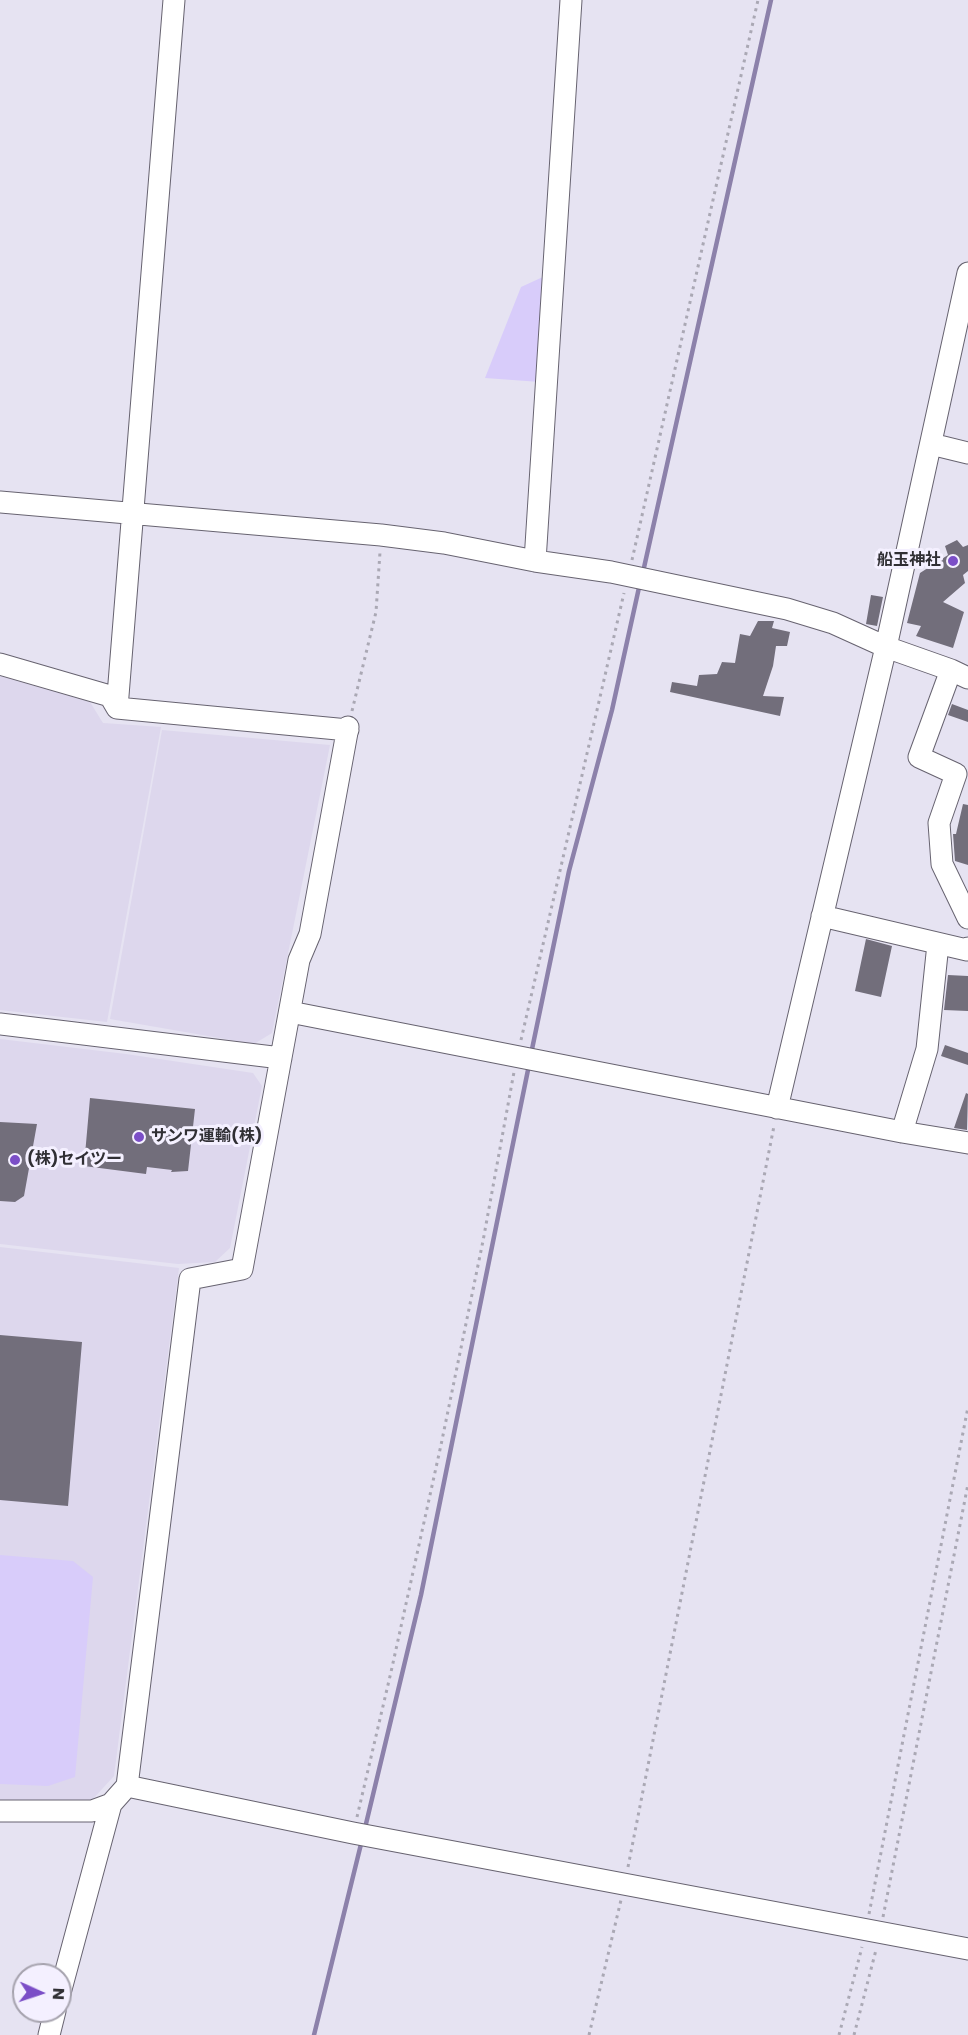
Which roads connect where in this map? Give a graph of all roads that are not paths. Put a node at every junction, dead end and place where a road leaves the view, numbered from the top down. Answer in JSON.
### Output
{"nodes":[{"id":1,"x":174,"y":0,"type":"edge"},
{"id":2,"x":571,"y":0,"type":"edge"},
{"id":3,"x":968,"y":273,"type":"edge"},
{"id":4,"x":931,"y":444,"type":"junction"},
{"id":5,"x":968,"y":453,"type":"edge"},
{"id":6,"x":0,"y":502,"type":"edge"},
{"id":7,"x":133,"y":513,"type":"junction"},
{"id":8,"x":535,"y":561,"type":"junction"},
{"id":9,"x":886,"y":646,"type":"junction"},
{"id":10,"x":0,"y":664,"type":"edge"},
{"id":11,"x":959,"y":674,"type":"edge"},
{"id":12,"x":117,"y":708,"type":"junction"},
{"id":13,"x":822,"y":916,"type":"junction"},
{"id":14,"x":968,"y":918,"type":"edge"},
{"id":15,"x":938,"y":944,"type":"junction"},
{"id":16,"x":968,"y":948,"type":"edge"},
{"id":17,"x":290,"y":1012,"type":"junction"},
{"id":18,"x":0,"y":1024,"type":"edge"},
{"id":19,"x":281,"y":1058,"type":"junction"},
{"id":20,"x":777,"y":1108,"type":"junction"},
{"id":21,"x":902,"y":1132,"type":"junction"},
{"id":22,"x":968,"y":1143,"type":"edge"},
{"id":23,"x":127,"y":1786,"type":"junction"},
{"id":24,"x":111,"y":1804,"type":"junction"},
{"id":25,"x":0,"y":1811,"type":"edge"},
{"id":26,"x":968,"y":1949,"type":"edge"},
{"id":27,"x":68,"y":1963,"type":"edge"}],
"edges":[{"from":1,"to":7,"type":"street"},
{"from":2,"to":8,"type":"street"},
{"from":3,"to":4,"type":"street"},
{"from":4,"to":5,"type":"street"},
{"from":4,"to":9,"type":"street"},
{"from":6,"to":7,"type":"street"},
{"from":7,"to":8,"type":"street"},
{"from":7,"to":12,"type":"street"},
{"from":8,"to":9,"type":"street"},
{"from":9,"to":11,"type":"street"},
{"from":9,"to":13,"type":"street"},
{"from":10,"to":12,"type":"street"},
{"from":11,"to":14,"type":"street"},
{"from":12,"to":17,"type":"street"},
{"from":13,"to":15,"type":"street"},
{"from":13,"to":20,"type":"street"},
{"from":15,"to":16,"type":"street"},
{"from":15,"to":21,"type":"street"},
{"from":17,"to":19,"type":"street"},
{"from":17,"to":20,"type":"street"},
{"from":18,"to":19,"type":"street"},
{"from":19,"to":23,"type":"street"},
{"from":20,"to":21,"type":"street"},
{"from":21,"to":22,"type":"street"},
{"from":23,"to":24,"type":"street"},
{"from":23,"to":26,"type":"street"},
{"from":24,"to":25,"type":"street"},
{"from":24,"to":27,"type":"street"}]}
